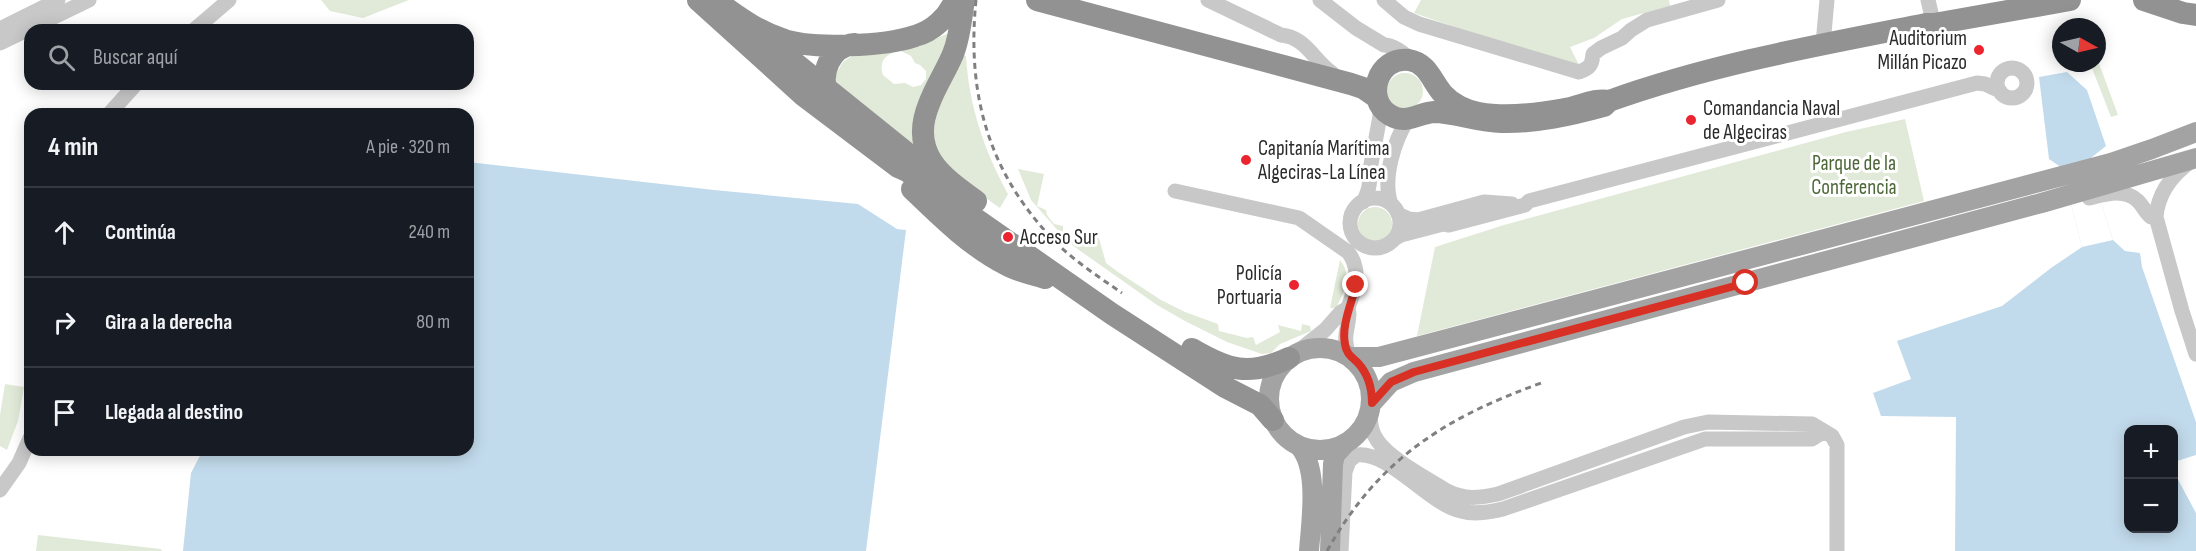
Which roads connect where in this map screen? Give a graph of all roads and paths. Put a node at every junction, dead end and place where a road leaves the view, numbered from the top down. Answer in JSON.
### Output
{"nodes":[{"id":1,"x":58,"y":0,"type":"edge"},
{"id":2,"x":89,"y":0,"type":"edge"},
{"id":3,"x":229,"y":0,"type":"edge"},
{"id":4,"x":698,"y":0,"type":"edge"},
{"id":5,"x":716,"y":0,"type":"edge"},
{"id":6,"x":955,"y":0,"type":"edge"},
{"id":7,"x":964,"y":0,"type":"edge"},
{"id":8,"x":1037,"y":0,"type":"edge"},
{"id":9,"x":1060,"y":0,"type":"edge"},
{"id":10,"x":1208,"y":0,"type":"edge"},
{"id":11,"x":1320,"y":0,"type":"edge"},
{"id":12,"x":1384,"y":0,"type":"edge"},
{"id":13,"x":1718,"y":0,"type":"edge"},
{"id":14,"x":1827,"y":0,"type":"edge"},
{"id":15,"x":2031,"y":0,"type":"edge"},
{"id":16,"x":2070,"y":0,"type":"edge"},
{"id":17,"x":2144,"y":0,"type":"edge"},
{"id":18,"x":2172,"y":5,"type":"edge"},
{"id":19,"x":1928,"y":14,"type":"edge"},
{"id":20,"x":2196,"y":15,"type":"edge"},
{"id":21,"x":739,"y":18,"type":"junction"},
{"id":22,"x":39,"y":24,"type":"edge"},
{"id":23,"x":201,"y":24,"type":"edge"},
{"id":24,"x":0,"y":29,"type":"edge"},
{"id":25,"x":24,"y":31,"type":"edge"},
{"id":26,"x":2196,"y":34,"type":"edge"},
{"id":27,"x":1281,"y":35,"type":"junction"},
{"id":28,"x":0,"y":43,"type":"edge"},
{"id":29,"x":857,"y":44,"type":"junction"},
{"id":30,"x":1823,"y":44,"type":"junction"},
{"id":31,"x":1282,"y":60,"type":"junction"},
{"id":32,"x":1423,"y":69,"type":"junction"},
{"id":33,"x":2004,"y":70,"type":"junction"},
{"id":34,"x":1332,"y":74,"type":"junction"},
{"id":35,"x":1381,"y":78,"type":"junction"},
{"id":36,"x":1977,"y":83,"type":"junction"},
{"id":37,"x":824,"y":86,"type":"junction"},
{"id":38,"x":131,"y":90,"type":"edge"},
{"id":39,"x":2000,"y":91,"type":"junction"},
{"id":40,"x":1609,"y":101,"type":"junction"},
{"id":41,"x":114,"y":108,"type":"edge"},
{"id":42,"x":1415,"y":117,"type":"junction"},
{"id":43,"x":2196,"y":118,"type":"edge"},
{"id":44,"x":2196,"y":132,"type":"edge"},
{"id":45,"x":851,"y":133,"type":"junction"},
{"id":46,"x":2196,"y":141,"type":"edge"},
{"id":47,"x":2152,"y":149,"type":"junction"},
{"id":48,"x":2196,"y":158,"type":"edge"},
{"id":49,"x":2111,"y":163,"type":"junction"},
{"id":50,"x":907,"y":171,"type":"junction"},
{"id":51,"x":940,"y":174,"type":"junction"},
{"id":52,"x":1175,"y":191,"type":"dead end"},
{"id":53,"x":1529,"y":201,"type":"junction"},
{"id":54,"x":1363,"y":202,"type":"junction"},
{"id":55,"x":2045,"y":202,"type":"junction"},
{"id":56,"x":1394,"y":209,"type":"junction"},
{"id":57,"x":2156,"y":217,"type":"junction"},
{"id":58,"x":956,"y":229,"type":"junction"},
{"id":59,"x":988,"y":229,"type":"junction"},
{"id":60,"x":1394,"y":239,"type":"junction"},
{"id":61,"x":1073,"y":288,"type":"junction"},
{"id":62,"x":1348,"y":308,"type":"junction"},
{"id":63,"x":2196,"y":354,"type":"edge"},
{"id":64,"x":1292,"y":356,"type":"junction"},
{"id":65,"x":1350,"y":356,"type":"junction"},
{"id":66,"x":1371,"y":408,"type":"junction"},
{"id":67,"x":1273,"y":420,"type":"junction"},
{"id":68,"x":1822,"y":432,"type":"junction"},
{"id":69,"x":1345,"y":444,"type":"junction"},
{"id":70,"x":1298,"y":446,"type":"junction"},
{"id":71,"x":24,"y":452,"type":"edge"},
{"id":72,"x":0,"y":490,"type":"edge"},
{"id":73,"x":1309,"y":551,"type":"edge"},
{"id":74,"x":1330,"y":551,"type":"edge"},
{"id":75,"x":1341,"y":551,"type":"edge"},
{"id":76,"x":1837,"y":551,"type":"edge"}],
"edges":[{"from":1,"to":24,"type":"street"},
{"from":2,"to":22,"type":"street"},
{"from":3,"to":23,"type":"street"},
{"from":4,"to":45,"type":"highway"},
{"from":5,"to":21,"type":"highway"},
{"from":6,"to":29,"type":"highway"},
{"from":7,"to":51,"type":"highway"},
{"from":8,"to":35,"type":"highway"},
{"from":9,"to":31,"type":"highway"},
{"from":10,"to":27,"type":"street"},
{"from":11,"to":35,"type":"street"},
{"from":12,"to":13,"type":"street"},
{"from":14,"to":30,"type":"street"},
{"from":15,"to":19,"type":"highway"},
{"from":16,"to":19,"type":"highway"},
{"from":17,"to":18,"type":"highway"},
{"from":18,"to":20,"type":"highway"},
{"from":18,"to":26,"type":"highway"},
{"from":19,"to":30,"type":"highway"},
{"from":21,"to":29,"type":"highway"},
{"from":21,"to":37,"type":"highway"},
{"from":25,"to":28,"type":"street"},
{"from":27,"to":31,"type":"street"},
{"from":27,"to":34,"type":"street"},
{"from":29,"to":37,"type":"highway"},
{"from":30,"to":40,"type":"highway"},
{"from":31,"to":34,"type":"highway"},
{"from":32,"to":35,"type":"highway"},
{"from":32,"to":40,"type":"highway"},
{"from":32,"to":42,"type":"highway"},
{"from":33,"to":36,"type":"street"},
{"from":33,"to":39,"type":"street"},
{"from":33,"to":39,"type":"street"},
{"from":34,"to":35,"type":"highway"},
{"from":35,"to":42,"type":"highway"},
{"from":35,"to":54,"type":"street"},
{"from":36,"to":39,"type":"street"},
{"from":36,"to":53,"type":"street"},
{"from":37,"to":50,"type":"highway"},
{"from":37,"to":51,"type":"highway"},
{"from":38,"to":41,"type":"street"},
{"from":40,"to":42,"type":"highway"},
{"from":42,"to":56,"type":"street"},
{"from":43,"to":49,"type":"main road"},
{"from":44,"to":47,"type":"main road"},
{"from":45,"to":50,"type":"highway"},
{"from":45,"to":58,"type":"highway"},
{"from":46,"to":47,"type":"main road"},
{"from":47,"to":49,"type":"main road"},
{"from":48,"to":55,"type":"main road"},
{"from":48,"to":57,"type":"street"},
{"from":49,"to":65,"type":"main road"},
{"from":50,"to":59,"type":"highway"},
{"from":51,"to":64,"type":"highway"},
{"from":52,"to":62,"type":"street"},
{"from":53,"to":56,"type":"street"},
{"from":53,"to":60,"type":"street"},
{"from":54,"to":56,"type":"street"},
{"from":54,"to":60,"type":"street"},
{"from":55,"to":57,"type":"street"},
{"from":55,"to":66,"type":"main road"},
{"from":56,"to":60,"type":"street"},
{"from":57,"to":63,"type":"street"},
{"from":58,"to":59,"type":"highway"},
{"from":58,"to":61,"type":"highway"},
{"from":59,"to":61,"type":"highway"},
{"from":61,"to":67,"type":"highway"},
{"from":62,"to":64,"type":"street"},
{"from":62,"to":65,"type":"street"},
{"from":64,"to":65,"type":"main road"},
{"from":64,"to":67,"type":"main road"},
{"from":65,"to":66,"type":"main road"},
{"from":66,"to":68,"type":"street"},
{"from":66,"to":69,"type":"main road"},
{"from":67,"to":70,"type":"main road"},
{"from":68,"to":75,"type":"street"},
{"from":68,"to":76,"type":"street"},
{"from":69,"to":70,"type":"main road"},
{"from":69,"to":74,"type":"main road"},
{"from":70,"to":73,"type":"main road"},
{"from":71,"to":72,"type":"street"}]}
